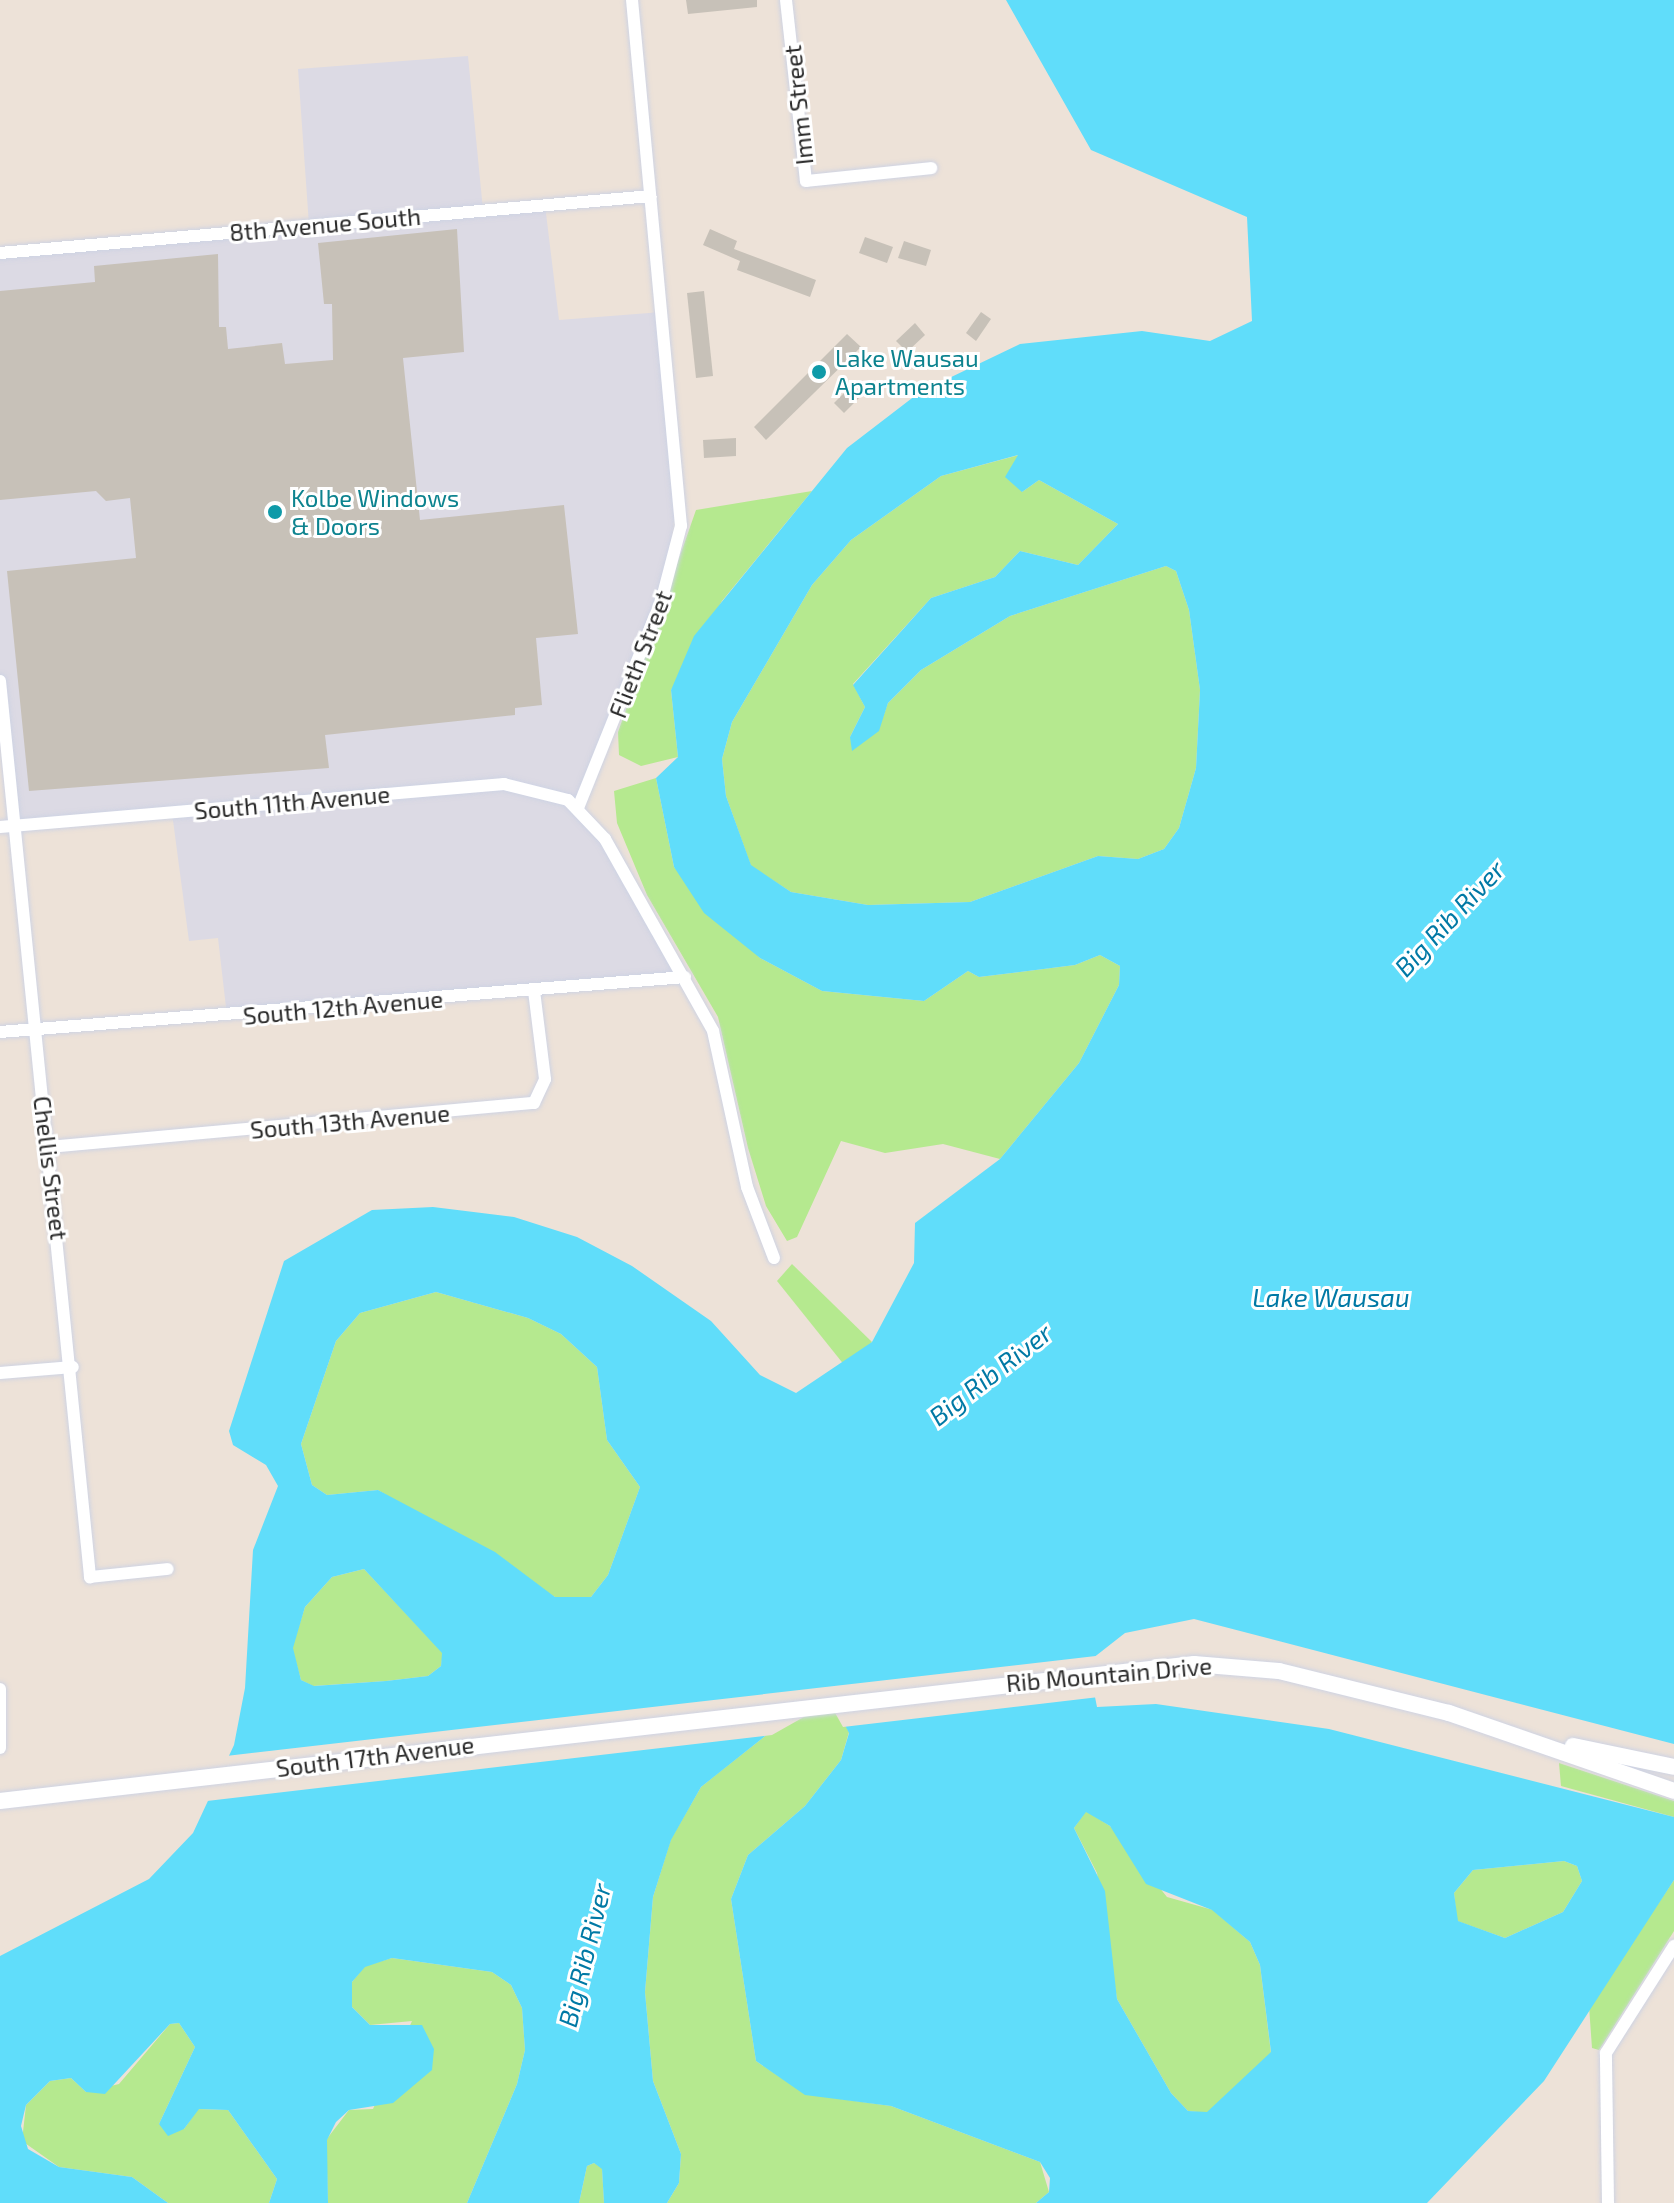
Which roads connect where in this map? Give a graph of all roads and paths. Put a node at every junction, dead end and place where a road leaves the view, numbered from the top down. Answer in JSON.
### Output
{"nodes":[{"id":1,"x":632,"y":0,"type":"edge"},
{"id":2,"x":786,"y":0,"type":"edge"},
{"id":3,"x":931,"y":168,"type":"dead end"},
{"id":4,"x":651,"y":196,"type":"junction"},
{"id":5,"x":0,"y":253,"type":"edge"},
{"id":6,"x":0,"y":681,"type":"edge"},
{"id":7,"x":578,"y":808,"type":"junction"},
{"id":8,"x":14,"y":826,"type":"junction"},
{"id":9,"x":0,"y":827,"type":"edge"},
{"id":10,"x":685,"y":977,"type":"junction"},
{"id":11,"x":534,"y":991,"type":"junction"},
{"id":12,"x":34,"y":1030,"type":"junction"},
{"id":13,"x":0,"y":1032,"type":"edge"},
{"id":14,"x":49,"y":1147,"type":"junction"},
{"id":15,"x":774,"y":1258,"type":"dead end"},
{"id":16,"x":73,"y":1367,"type":"junction"},
{"id":17,"x":0,"y":1373,"type":"edge"},
{"id":18,"x":168,"y":1569,"type":"dead end"},
{"id":19,"x":0,"y":1689,"type":"edge"},
{"id":20,"x":750,"y":1711,"type":"joint"},
{"id":21,"x":1556,"y":1744,"type":"junction"},
{"id":22,"x":0,"y":1748,"type":"edge"},
{"id":23,"x":1674,"y":1767,"type":"edge"},
{"id":24,"x":1674,"y":1791,"type":"edge"},
{"id":25,"x":0,"y":1801,"type":"edge"},
{"id":26,"x":1674,"y":1946,"type":"edge"},
{"id":27,"x":1608,"y":2203,"type":"edge"}],
"edges":[{"from":1,"to":4,"type":"street","name":"Flieth Street"},
{"from":2,"to":3,"type":"street","name":"Imm Street"},
{"from":4,"to":5,"type":"street","name":"8th Avenue South"},
{"from":4,"to":7,"type":"street","name":"Flieth Street"},
{"from":6,"to":8,"type":"street","name":"Chellis Street"},
{"from":7,"to":8,"type":"street","name":"South 11th Avenue"},
{"from":7,"to":10,"type":"street"},
{"from":8,"to":9,"type":"street","name":"South 11th Avenue"},
{"from":8,"to":12,"type":"street","name":"Chellis Street"},
{"from":10,"to":11,"type":"street","name":"South 12th Avenue"},
{"from":10,"to":15,"type":"street"},
{"from":11,"to":12,"type":"street","name":"South 12th Avenue"},
{"from":11,"to":14,"type":"street","name":"South 13th Avenue"},
{"from":12,"to":13,"type":"street","name":"South 12th Avenue"},
{"from":12,"to":14,"type":"street","name":"Chellis Street"},
{"from":14,"to":16,"type":"street","name":"Chellis Street"},
{"from":16,"to":17,"type":"street"},
{"from":16,"to":18,"type":"street","name":"Chellis Street"},
{"from":19,"to":22,"type":"street"},
{"from":20,"to":21,"type":"main road","name":"Rib Mountain Drive"},
{"from":20,"to":25,"type":"main road","name":"South 17th Avenue"},
{"from":21,"to":23,"type":"main road","name":"Rib Mountain Drive"},
{"from":21,"to":24,"type":"main road","name":"Rib Mountain Drive"},
{"from":26,"to":27,"type":"street"}]}
